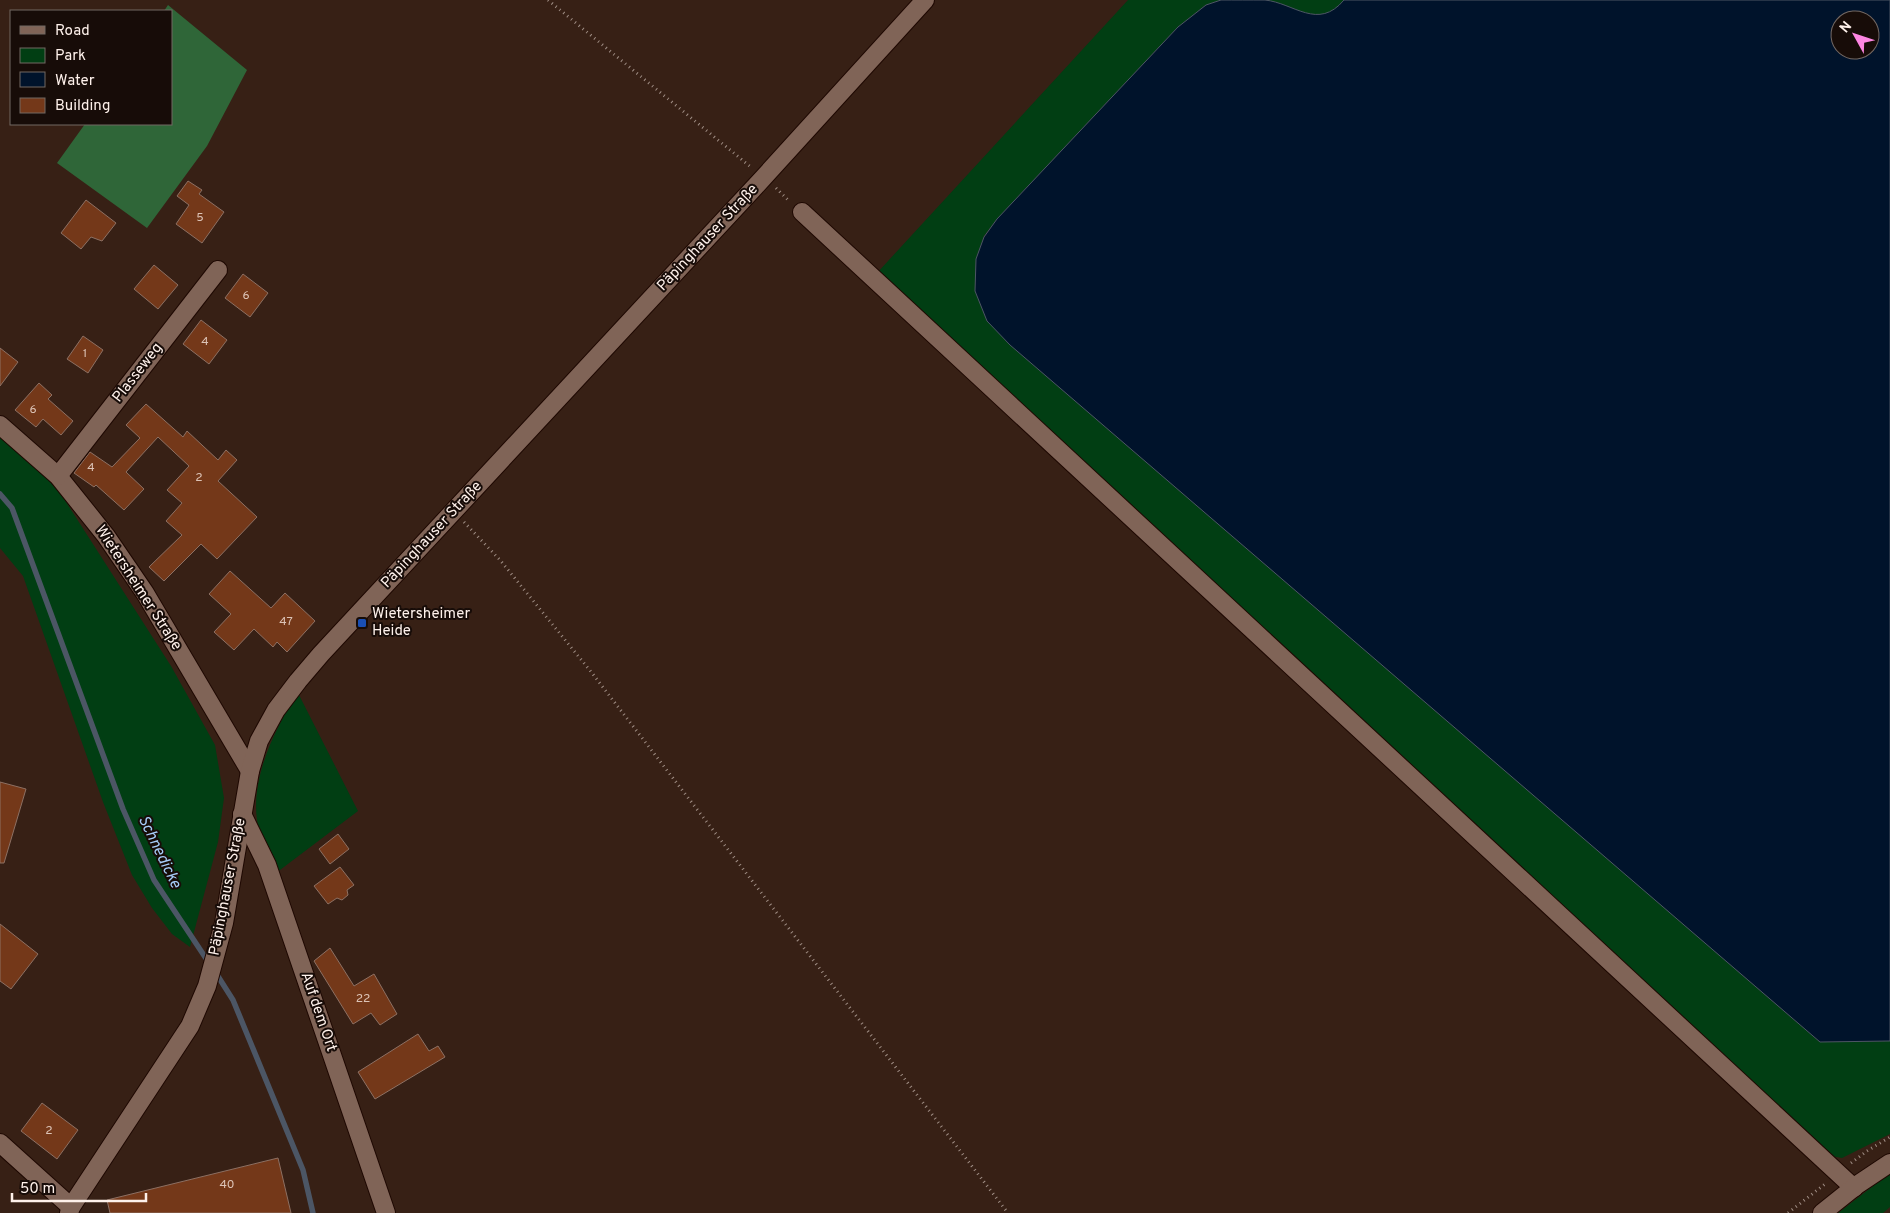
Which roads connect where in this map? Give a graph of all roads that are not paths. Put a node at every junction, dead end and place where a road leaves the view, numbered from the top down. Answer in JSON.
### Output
{"nodes":[{"id":1,"x":925,"y":0,"type":"edge"},
{"id":2,"x":802,"y":212,"type":"road end"},
{"id":3,"x":218,"y":270,"type":"dead end"},
{"id":4,"x":0,"y":426,"type":"edge"},
{"id":5,"x":58,"y":476,"type":"junction"},
{"id":6,"x":250,"y":771,"type":"junction"},
{"id":7,"x":242,"y":814,"type":"junction"},
{"id":8,"x":0,"y":1143,"type":"edge"},
{"id":9,"x":1890,"y":1163,"type":"edge"},
{"id":10,"x":1854,"y":1188,"type":"junction"},
{"id":11,"x":70,"y":1210,"type":"edge"},
{"id":12,"x":386,"y":1213,"type":"edge"},
{"id":13,"x":1822,"y":1213,"type":"edge"}],
"edges":[{"from":1,"to":6,"type":"street","name":"Päpinghauser Straße"},
{"from":2,"to":10,"type":"street"},
{"from":3,"to":5,"type":"street","name":"Plasseweg"},
{"from":4,"to":5,"type":"street","name":"Wietersheimer Straße"},
{"from":5,"to":6,"type":"street","name":"Wietersheimer Straße"},
{"from":6,"to":7,"type":"street","name":"Päpinghauser Straße"},
{"from":7,"to":11,"type":"street","name":"Päpinghauser Straße"},
{"from":7,"to":12,"type":"street","name":"Auf dem Ort"},
{"from":8,"to":11,"type":"street"},
{"from":9,"to":10,"type":"street"},
{"from":10,"to":13,"type":"street"}]}
